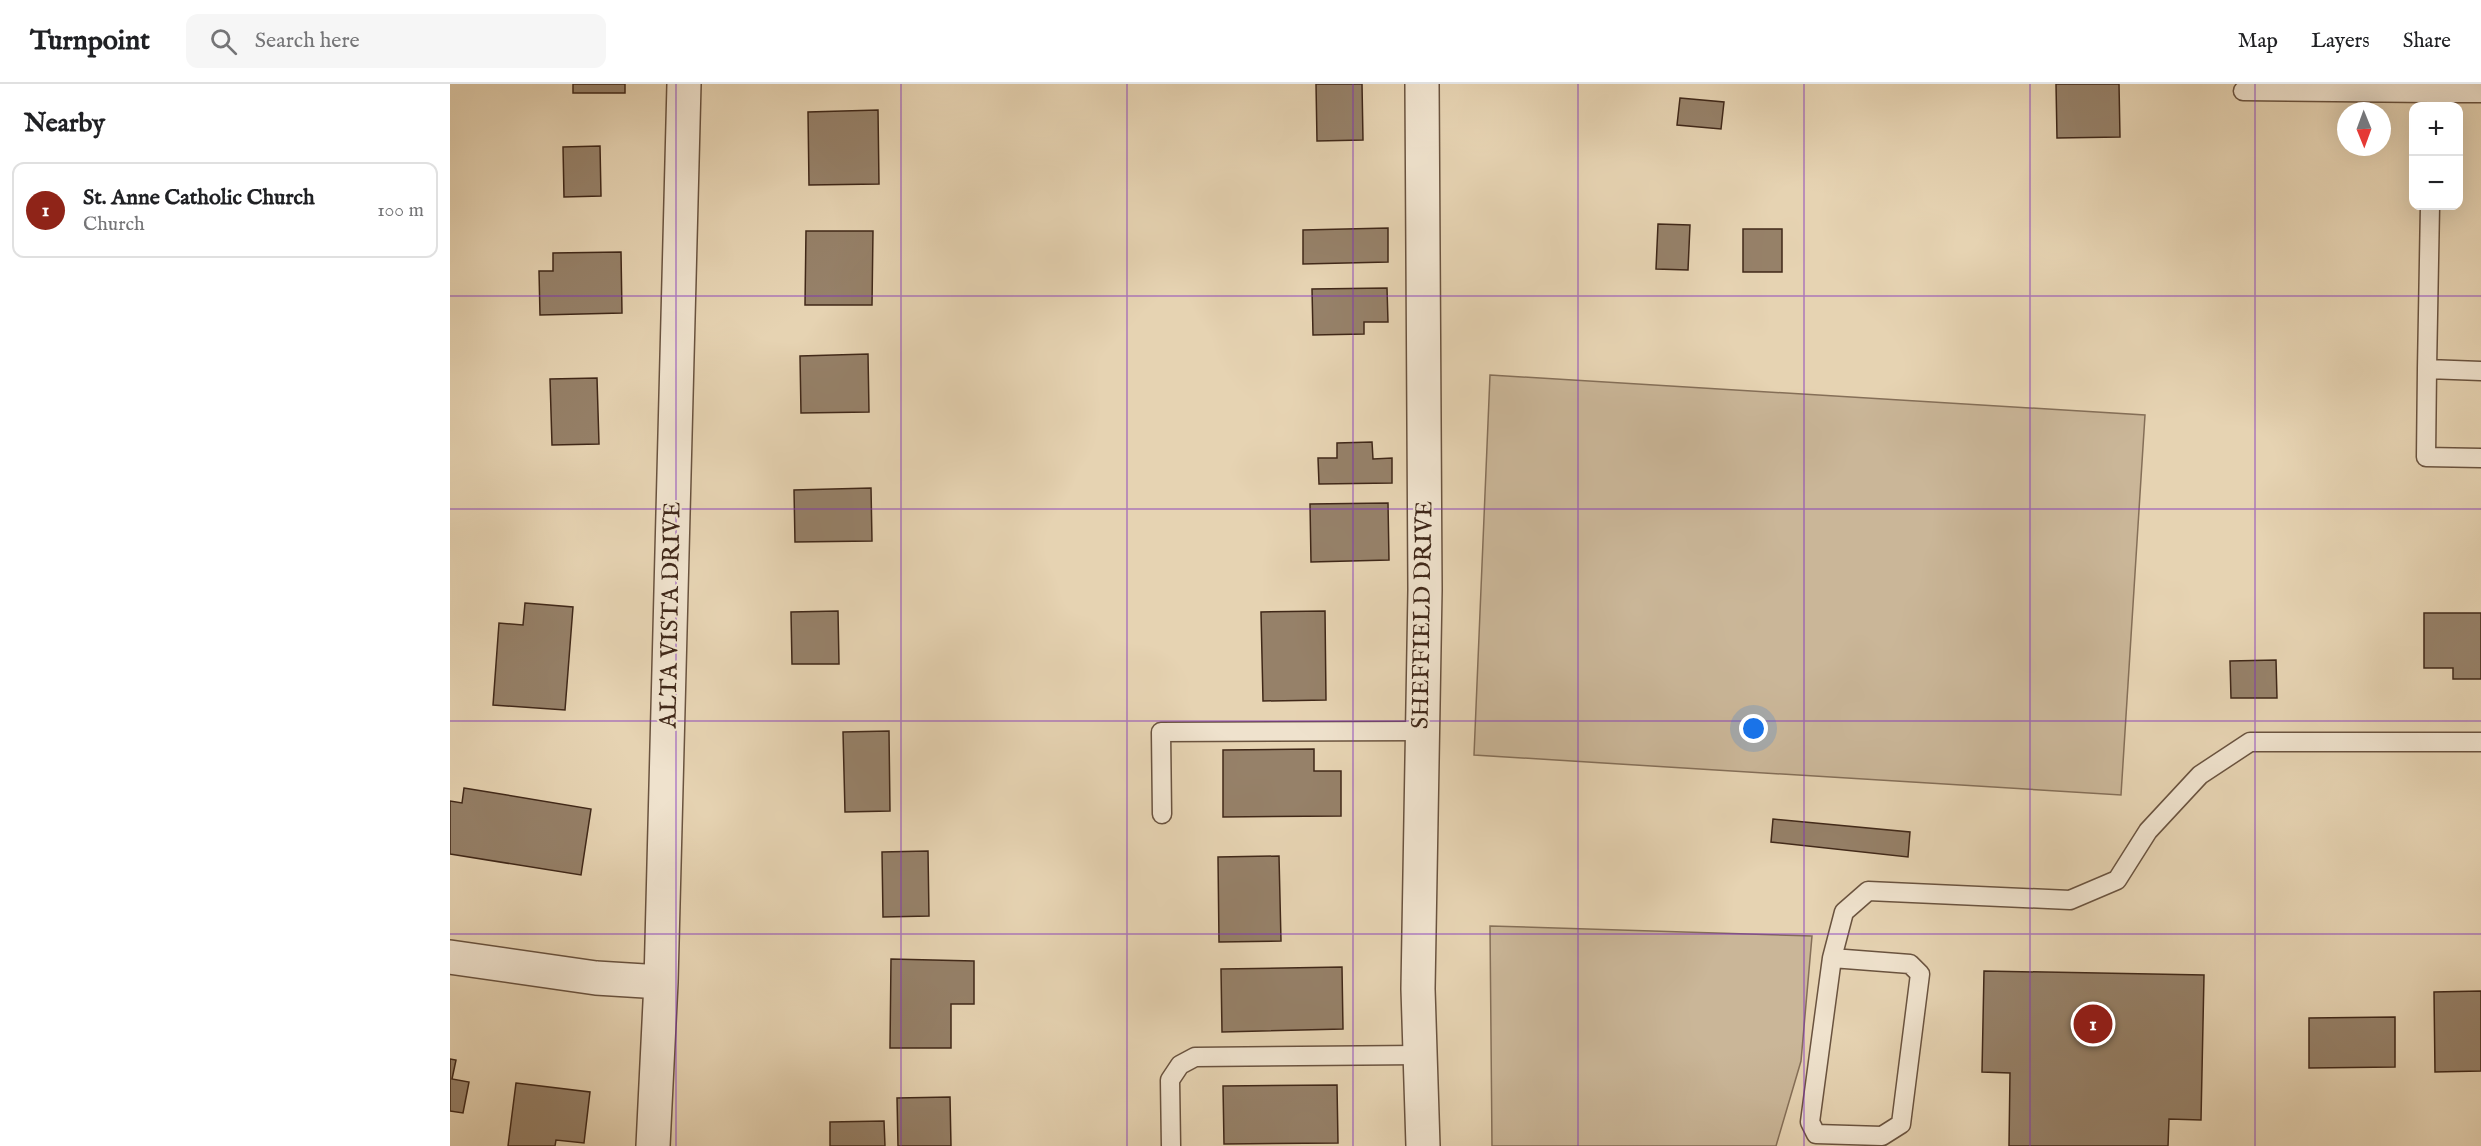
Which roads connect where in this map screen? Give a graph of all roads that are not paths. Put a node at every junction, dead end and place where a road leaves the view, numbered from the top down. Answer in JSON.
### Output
{"nodes":[{"id":1,"x":684,"y":84,"type":"edge"},
{"id":2,"x":1422,"y":84,"type":"edge"},
{"id":3,"x":2243,"y":91,"type":"dead end"},
{"id":4,"x":2481,"y":93,"type":"edge"},
{"id":5,"x":2431,"y":100,"type":"edge"},
{"id":6,"x":2430,"y":210,"type":"edge"},
{"id":7,"x":2427,"y":369,"type":"junction"},
{"id":8,"x":2481,"y":371,"type":"edge"},
{"id":9,"x":2481,"y":458,"type":"edge"},
{"id":10,"x":1422,"y":731,"type":"junction"},
{"id":11,"x":2481,"y":742,"type":"edge"},
{"id":12,"x":1162,"y":814,"type":"dead end"},
{"id":13,"x":450,"y":957,"type":"edge"},
{"id":14,"x":1832,"y":958,"type":"junction"},
{"id":15,"x":661,"y":982,"type":"junction"},
{"id":16,"x":1420,"y":1055,"type":"junction"},
{"id":17,"x":653,"y":1146,"type":"edge"},
{"id":18,"x":1171,"y":1146,"type":"edge"},
{"id":19,"x":1423,"y":1146,"type":"edge"}],
"edges":[{"from":1,"to":15,"type":"street","name":"ALTA VISTA DRIVE"},
{"from":2,"to":10,"type":"street","name":"SHEFFIELD DRIVE"},
{"from":3,"to":5,"type":"lane"},
{"from":4,"to":5,"type":"lane"},
{"from":6,"to":7,"type":"lane"},
{"from":7,"to":8,"type":"lane"},
{"from":7,"to":9,"type":"lane"},
{"from":10,"to":12,"type":"lane"},
{"from":10,"to":16,"type":"street","name":"SHEFFIELD DRIVE"},
{"from":11,"to":14,"type":"lane"},
{"from":13,"to":15,"type":"street"},
{"from":14,"to":14,"type":"lane"},
{"from":15,"to":17,"type":"street","name":"ALTA VISTA DRIVE"},
{"from":16,"to":18,"type":"lane"},
{"from":16,"to":19,"type":"street","name":"SHEFFIELD DRIVE"}]}
